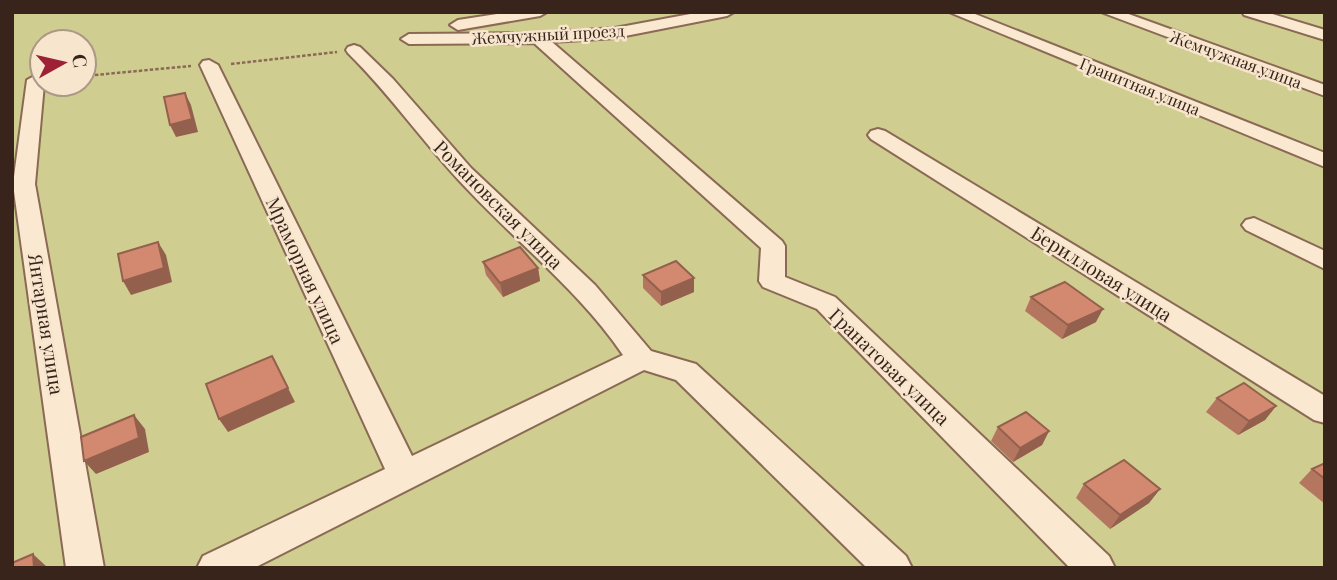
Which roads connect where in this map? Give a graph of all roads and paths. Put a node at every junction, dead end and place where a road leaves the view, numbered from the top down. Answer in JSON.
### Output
{"nodes":[{"id":1,"x":727,"y":12,"type":"edge"},
{"id":2,"x":956,"y":12,"type":"edge"},
{"id":3,"x":1108,"y":12,"type":"edge"},
{"id":4,"x":1250,"y":12,"type":"edge"},
{"id":5,"x":539,"y":25,"type":"edge"},
{"id":6,"x":1325,"y":35,"type":"edge"},
{"id":7,"x":354,"y":50,"type":"joint"},
{"id":8,"x":209,"y":65,"type":"junction"},
{"id":9,"x":98,"y":75,"type":"edge"},
{"id":10,"x":1325,"y":91,"type":"edge"},
{"id":11,"x":34,"y":98,"type":"edge"},
{"id":12,"x":878,"y":135,"type":"dead end"},
{"id":13,"x":1325,"y":161,"type":"edge"},
{"id":14,"x":1254,"y":225,"type":"dead end"},
{"id":15,"x":1325,"y":261,"type":"edge"},
{"id":16,"x":641,"y":359,"type":"junction"},
{"id":17,"x":1325,"y":411,"type":"edge"},
{"id":18,"x":404,"y":474,"type":"junction"},
{"id":19,"x":85,"y":568,"type":"edge"},
{"id":20,"x":216,"y":568,"type":"edge"},
{"id":21,"x":893,"y":568,"type":"edge"},
{"id":22,"x":1096,"y":568,"type":"edge"}],
"edges":[{"from":1,"to":5,"type":"street","name":"Жемчужный проезд"},
{"from":2,"to":13,"type":"street","name":"Гранитная улица"},
{"from":3,"to":10,"type":"street","name":"Жемчужная улица"},
{"from":4,"to":6,"type":"street"},
{"from":5,"to":5,"type":"street","name":"Жемчужный проезд"},
{"from":5,"to":22,"type":"street","name":"Гранатовая улица"},
{"from":7,"to":8,"type":"path"},
{"from":7,"to":16,"type":"street","name":"Романовская улица"},
{"from":8,"to":9,"type":"path"},
{"from":8,"to":18,"type":"street","name":"Мраморная улица"},
{"from":11,"to":19,"type":"street","name":"Янтарная улица"},
{"from":12,"to":17,"type":"street","name":"Берилловая улица"},
{"from":14,"to":15,"type":"street"},
{"from":16,"to":18,"type":"street"},
{"from":16,"to":21,"type":"street"},
{"from":18,"to":20,"type":"street"}]}
